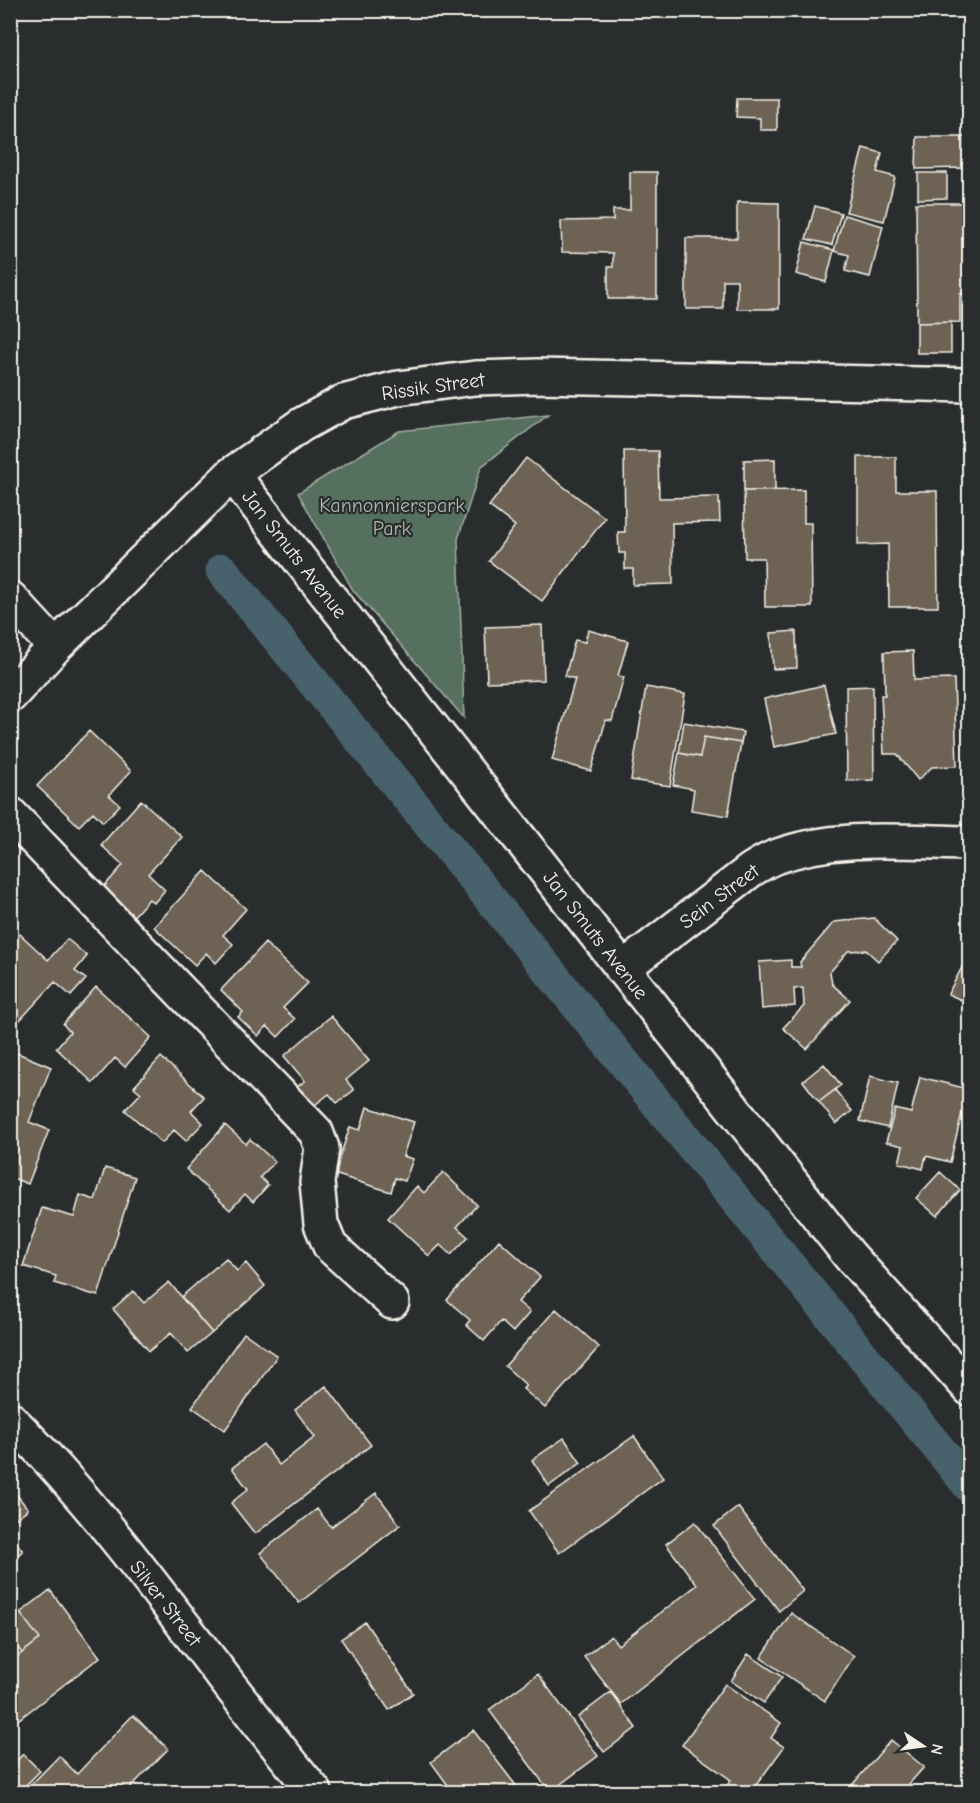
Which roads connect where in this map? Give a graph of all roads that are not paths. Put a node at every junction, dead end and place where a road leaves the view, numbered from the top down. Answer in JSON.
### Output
{"nodes":[{"id":1,"x":969,"y":385,"type":"edge"},
{"id":2,"x":232,"y":474,"type":"junction"},
{"id":3,"x":10,"y":598,"type":"edge"},
{"id":4,"x":55,"y":647,"type":"junction"},
{"id":5,"x":10,"y":696,"type":"edge"},
{"id":6,"x":10,"y":814,"type":"edge"},
{"id":7,"x":969,"y":843,"type":"edge"},
{"id":8,"x":622,"y":969,"type":"junction"},
{"id":9,"x":392,"y":1302,"type":"dead end"},
{"id":10,"x":969,"y":1389,"type":"edge"},
{"id":11,"x":10,"y":1419,"type":"edge"},
{"id":12,"x":315,"y":1792,"type":"edge"}],
"edges":[{"from":1,"to":2,"type":"street","name":"Rissik Street"},
{"from":2,"to":4,"type":"street","name":"Rissik Street"},
{"from":2,"to":8,"type":"street","name":"Jan Smuts Avenue"},
{"from":3,"to":4,"type":"street"},
{"from":4,"to":5,"type":"street","name":"Rissik Street"},
{"from":6,"to":9,"type":"street"},
{"from":7,"to":8,"type":"street","name":"Sein Street"},
{"from":8,"to":10,"type":"street","name":"Jan Smuts Avenue"},
{"from":11,"to":12,"type":"street","name":"Silver Street"}]}
